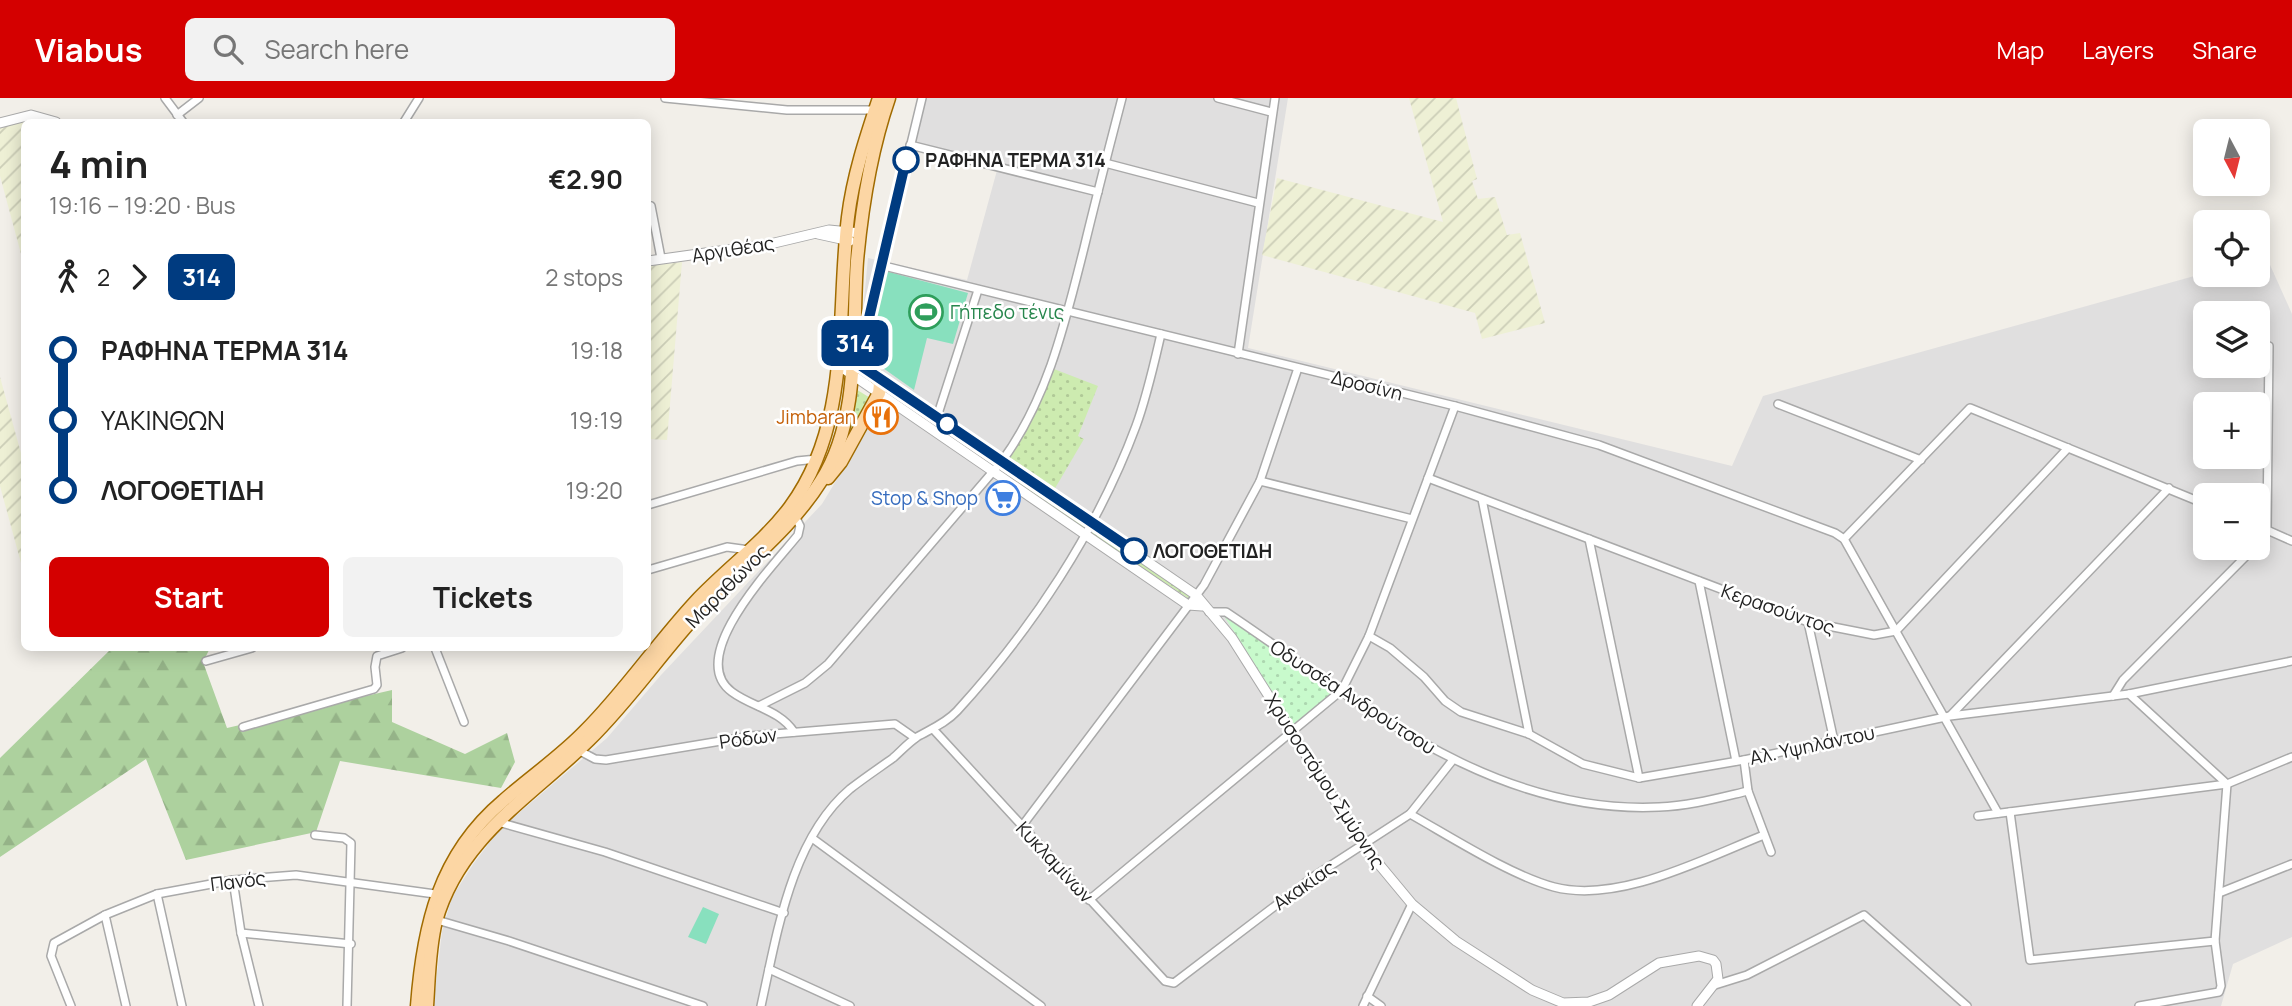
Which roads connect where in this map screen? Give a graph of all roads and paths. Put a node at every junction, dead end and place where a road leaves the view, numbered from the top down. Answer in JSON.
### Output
{"nodes":[{"id":1,"x":165,"y":98,"type":"edge"},
{"id":2,"x":198,"y":98,"type":"edge"},
{"id":3,"x":419,"y":98,"type":"edge"},
{"id":4,"x":664,"y":98,"type":"edge"},
{"id":5,"x":889,"y":98,"type":"edge"},
{"id":6,"x":922,"y":98,"type":"edge"},
{"id":7,"x":1122,"y":98,"type":"edge"},
{"id":8,"x":1218,"y":98,"type":"edge"},
{"id":9,"x":1275,"y":98,"type":"edge"},
{"id":10,"x":877,"y":104,"type":"edge"},
{"id":11,"x":1271,"y":112,"type":"junction"},
{"id":12,"x":45,"y":119,"type":"edge"},
{"id":13,"x":179,"y":119,"type":"edge"},
{"id":14,"x":181,"y":119,"type":"edge"},
{"id":15,"x":406,"y":119,"type":"edge"},
{"id":16,"x":0,"y":123,"type":"edge"},
{"id":17,"x":910,"y":145,"type":"junction"},
{"id":18,"x":1105,"y":163,"type":"junction"},
{"id":19,"x":1098,"y":192,"type":"junction"},
{"id":20,"x":1258,"y":203,"type":"junction"},
{"id":21,"x":651,"y":216,"type":"edge"},
{"id":22,"x":853,"y":237,"type":"junction"},
{"id":23,"x":661,"y":258,"type":"junction"},
{"id":24,"x":651,"y":260,"type":"edge"},
{"id":25,"x":880,"y":265,"type":"junction"},
{"id":26,"x":978,"y":290,"type":"junction"},
{"id":27,"x":1068,"y":313,"type":"junction"},
{"id":28,"x":1161,"y":334,"type":"junction"},
{"id":29,"x":852,"y":344,"type":"junction"},
{"id":30,"x":839,"y":350,"type":"junction"},
{"id":31,"x":1238,"y":354,"type":"junction"},
{"id":32,"x":851,"y":359,"type":"junction"},
{"id":33,"x":838,"y":365,"type":"junction"},
{"id":34,"x":1298,"y":369,"type":"junction"},
{"id":35,"x":850,"y":373,"type":"junction"},
{"id":36,"x":876,"y":375,"type":"junction"},
{"id":37,"x":2269,"y":378,"type":"edge"},
{"id":38,"x":879,"y":393,"type":"junction"},
{"id":39,"x":1778,"y":404,"type":"dead end"},
{"id":40,"x":1455,"y":406,"type":"junction"},
{"id":41,"x":937,"y":417,"type":"junction"},
{"id":42,"x":2068,"y":449,"type":"junction"},
{"id":43,"x":817,"y":459,"type":"junction"},
{"id":44,"x":1921,"y":460,"type":"junction"},
{"id":45,"x":1002,"y":461,"type":"junction"},
{"id":46,"x":992,"y":470,"type":"junction"},
{"id":47,"x":1428,"y":478,"type":"junction"},
{"id":48,"x":1260,"y":481,"type":"junction"},
{"id":49,"x":2268,"y":483,"type":"edge"},
{"id":50,"x":2169,"y":488,"type":"junction"},
{"id":51,"x":816,"y":489,"type":"junction"},
{"id":52,"x":1482,"y":499,"type":"junction"},
{"id":53,"x":2193,"y":499,"type":"edge"},
{"id":54,"x":651,"y":504,"type":"edge"},
{"id":55,"x":795,"y":516,"type":"junction"},
{"id":56,"x":1412,"y":519,"type":"junction"},
{"id":57,"x":1092,"y":522,"type":"junction"},
{"id":58,"x":2270,"y":531,"type":"edge"},
{"id":59,"x":1086,"y":534,"type":"junction"},
{"id":60,"x":1588,"y":539,"type":"junction"},
{"id":61,"x":1844,"y":539,"type":"junction"},
{"id":62,"x":2292,"y":541,"type":"edge"},
{"id":63,"x":749,"y":550,"type":"junction"},
{"id":64,"x":2242,"y":560,"type":"edge"},
{"id":65,"x":651,"y":569,"type":"edge"},
{"id":66,"x":1699,"y":581,"type":"junction"},
{"id":67,"x":1196,"y":596,"type":"junction"},
{"id":68,"x":1188,"y":605,"type":"junction"},
{"id":69,"x":1205,"y":609,"type":"junction"},
{"id":70,"x":1808,"y":622,"type":"junction"},
{"id":71,"x":1896,"y":631,"type":"junction"},
{"id":72,"x":1369,"y":636,"type":"junction"},
{"id":73,"x":241,"y":651,"type":"edge"},
{"id":74,"x":393,"y":651,"type":"edge"},
{"id":75,"x":436,"y":651,"type":"edge"},
{"id":76,"x":206,"y":661,"type":"dead end"},
{"id":77,"x":2292,"y":661,"type":"edge"},
{"id":78,"x":1342,"y":690,"type":"junction"},
{"id":79,"x":2129,"y":694,"type":"junction"},
{"id":80,"x":2113,"y":696,"type":"junction"},
{"id":81,"x":759,"y":706,"type":"junction"},
{"id":82,"x":1946,"y":717,"type":"junction"},
{"id":83,"x":464,"y":722,"type":"dead end"},
{"id":84,"x":243,"y":727,"type":"dead end"},
{"id":85,"x":933,"y":729,"type":"junction"},
{"id":86,"x":1292,"y":731,"type":"junction"},
{"id":87,"x":794,"y":732,"type":"junction"},
{"id":88,"x":1529,"y":734,"type":"junction"},
{"id":89,"x":915,"y":738,"type":"junction"},
{"id":90,"x":1834,"y":741,"type":"junction"},
{"id":91,"x":578,"y":750,"type":"junction"},
{"id":92,"x":2292,"y":757,"type":"edge"},
{"id":93,"x":1452,"y":761,"type":"junction"},
{"id":94,"x":1740,"y":761,"type":"junction"},
{"id":95,"x":1639,"y":778,"type":"junction"},
{"id":96,"x":2227,"y":784,"type":"junction"},
{"id":97,"x":1748,"y":791,"type":"junction"},
{"id":98,"x":2010,"y":812,"type":"junction"},
{"id":99,"x":1998,"y":813,"type":"junction"},
{"id":100,"x":1410,"y":814,"type":"junction"},
{"id":101,"x":1978,"y":816,"type":"dead end"},
{"id":102,"x":497,"y":821,"type":"junction"},
{"id":103,"x":1022,"y":826,"type":"junction"},
{"id":104,"x":315,"y":835,"type":"dead end"},
{"id":105,"x":1764,"y":835,"type":"junction"},
{"id":106,"x":812,"y":838,"type":"junction"},
{"id":107,"x":1363,"y":845,"type":"junction"},
{"id":108,"x":1771,"y":852,"type":"dead end"},
{"id":109,"x":2292,"y":864,"type":"edge"},
{"id":110,"x":233,"y":880,"type":"junction"},
{"id":111,"x":352,"y":882,"type":"junction"},
{"id":112,"x":2219,"y":893,"type":"junction"},
{"id":113,"x":157,"y":894,"type":"junction"},
{"id":114,"x":435,"y":894,"type":"junction"},
{"id":115,"x":1089,"y":900,"type":"junction"},
{"id":116,"x":1412,"y":904,"type":"junction"},
{"id":117,"x":784,"y":913,"type":"junction"},
{"id":118,"x":105,"y":915,"type":"junction"},
{"id":119,"x":437,"y":920,"type":"junction"},
{"id":120,"x":241,"y":933,"type":"junction"},
{"id":121,"x":2215,"y":940,"type":"junction"},
{"id":122,"x":351,"y":944,"type":"junction"},
{"id":123,"x":769,"y":970,"type":"junction"},
{"id":124,"x":1183,"y":978,"type":"joint"},
{"id":125,"x":1715,"y":985,"type":"junction"},
{"id":126,"x":1367,"y":996,"type":"junction"},
{"id":127,"x":71,"y":1006,"type":"edge"},
{"id":128,"x":126,"y":1006,"type":"edge"},
{"id":129,"x":182,"y":1006,"type":"edge"},
{"id":130,"x":259,"y":1006,"type":"edge"},
{"id":131,"x":347,"y":1006,"type":"edge"},
{"id":132,"x":417,"y":1006,"type":"edge"},
{"id":133,"x":427,"y":1006,"type":"edge"},
{"id":134,"x":703,"y":1006,"type":"edge"},
{"id":135,"x":761,"y":1006,"type":"edge"},
{"id":136,"x":850,"y":1006,"type":"edge"},
{"id":137,"x":1041,"y":1006,"type":"edge"},
{"id":138,"x":1363,"y":1006,"type":"edge"},
{"id":139,"x":1381,"y":1006,"type":"edge"},
{"id":140,"x":1697,"y":1006,"type":"edge"},
{"id":141,"x":1967,"y":1006,"type":"edge"},
{"id":142,"x":2140,"y":1006,"type":"edge"}],
"edges":[{"from":1,"to":13,"type":"street"},
{"from":2,"to":14,"type":"street"},
{"from":3,"to":15,"type":"street"},
{"from":4,"to":10,"type":"street"},
{"from":5,"to":22,"type":"main road","name":"Μαραθώνος"},
{"from":6,"to":17,"type":"street"},
{"from":7,"to":18,"type":"street"},
{"from":8,"to":11,"type":"street"},
{"from":9,"to":11,"type":"street"},
{"from":10,"to":22,"type":"main road","name":"Μαραθώνος"},
{"from":11,"to":20,"type":"street"},
{"from":12,"to":16,"type":"street"},
{"from":17,"to":19,"type":"street"},
{"from":17,"to":25,"type":"street"},
{"from":18,"to":19,"type":"street"},
{"from":18,"to":20,"type":"street"},
{"from":19,"to":27,"type":"street"},
{"from":20,"to":31,"type":"street"},
{"from":21,"to":23,"type":"street"},
{"from":22,"to":23,"type":"street","name":"Αργιθέας"},
{"from":22,"to":29,"type":"main road","name":"Μαραθώνος"},
{"from":22,"to":30,"type":"main road","name":"Μαραθώνος"},
{"from":23,"to":24,"type":"street","name":"Αργιθέας"},
{"from":25,"to":26,"type":"street","name":"Δροσίνη"},
{"from":25,"to":29,"type":"street"},
{"from":26,"to":27,"type":"street","name":"Δροσίνη"},
{"from":26,"to":41,"type":"street"},
{"from":27,"to":28,"type":"street","name":"Δροσίνη"},
{"from":27,"to":45,"type":"street"},
{"from":28,"to":31,"type":"street","name":"Δροσίνη"},
{"from":28,"to":57,"type":"street"},
{"from":29,"to":32,"type":"main road","name":"Μαραθώνος"},
{"from":30,"to":32,"type":"street","name":"Χρυσοστόμου Σμύρνης"},
{"from":30,"to":33,"type":"main road","name":"Μαραθώνος"},
{"from":31,"to":34,"type":"street","name":"Δροσίνη"},
{"from":32,"to":35,"type":"main road","name":"Μαραθώνος"},
{"from":32,"to":36,"type":"street","name":"Χρυσοστόμου Σμύρνης"},
{"from":33,"to":35,"type":"street"},
{"from":33,"to":43,"type":"main road","name":"Μαραθώνος"},
{"from":34,"to":40,"type":"street","name":"Δροσίνη"},
{"from":34,"to":48,"type":"street"},
{"from":35,"to":38,"type":"street"},
{"from":35,"to":51,"type":"main road","name":"Μαραθώνος"},
{"from":36,"to":38,"type":"main road"},
{"from":36,"to":41,"type":"street","name":"Χρυσοστόμου Σμύρνης"},
{"from":37,"to":49,"type":"street"},
{"from":38,"to":46,"type":"street"},
{"from":38,"to":51,"type":"main road"},
{"from":39,"to":44,"type":"street"},
{"from":40,"to":47,"type":"street"},
{"from":40,"to":61,"type":"street","name":"Δροσίνη"},
{"from":41,"to":45,"type":"street","name":"Χρυσοστόμου Σμύρνης"},
{"from":42,"to":44,"type":"street"},
{"from":42,"to":50,"type":"street"},
{"from":42,"to":71,"type":"street"},
{"from":43,"to":54,"type":"street"},
{"from":43,"to":63,"type":"main road","name":"Μαραθώνος"},
{"from":44,"to":61,"type":"street"},
{"from":45,"to":46,"type":"street"},
{"from":45,"to":57,"type":"street","name":"Χρυσοστόμου Σμύρνης"},
{"from":46,"to":59,"type":"street"},
{"from":46,"to":81,"type":"street"},
{"from":47,"to":52,"type":"street","name":"Κερασούντος"},
{"from":47,"to":56,"type":"street"},
{"from":48,"to":56,"type":"street"},
{"from":48,"to":67,"type":"street"},
{"from":50,"to":53,"type":"street"},
{"from":50,"to":82,"type":"street"},
{"from":51,"to":55,"type":"main road","name":"Μαραθώνος"},
{"from":52,"to":60,"type":"street","name":"Κερασούντος"},
{"from":52,"to":88,"type":"street"},
{"from":55,"to":81,"type":"street"},
{"from":55,"to":91,"type":"main road","name":"Μαραθώνος"},
{"from":56,"to":72,"type":"street"},
{"from":57,"to":59,"type":"street"},
{"from":57,"to":67,"type":"street","name":"Χρυσοστόμου Σμύρνης"},
{"from":58,"to":62,"type":"street"},
{"from":59,"to":68,"type":"street"},
{"from":59,"to":85,"type":"street"},
{"from":60,"to":66,"type":"street","name":"Κερασούντος"},
{"from":60,"to":95,"type":"street"},
{"from":61,"to":71,"type":"street"},
{"from":63,"to":65,"type":"street"},
{"from":63,"to":114,"type":"main road","name":"Μαραθώνος"},
{"from":64,"to":80,"type":"street"},
{"from":66,"to":70,"type":"street","name":"Κερασούντος"},
{"from":66,"to":94,"type":"street"},
{"from":67,"to":68,"type":"street"},
{"from":67,"to":69,"type":"street","name":"Χρυσοστόμου Σμύρνης"},
{"from":68,"to":69,"type":"street"},
{"from":68,"to":103,"type":"street"},
{"from":69,"to":78,"type":"street","name":"Οδυσσέα Ανδρούτσου"},
{"from":69,"to":86,"type":"street","name":"Χρυσοστόμου Σμύρνης"},
{"from":70,"to":71,"type":"street","name":"Κερασούντος"},
{"from":70,"to":90,"type":"street"},
{"from":71,"to":82,"type":"street"},
{"from":72,"to":78,"type":"street"},
{"from":72,"to":88,"type":"street","name":"Αλ. Υψηλάντου"},
{"from":73,"to":76,"type":"street"},
{"from":74,"to":84,"type":"street"},
{"from":75,"to":83,"type":"street"},
{"from":77,"to":79,"type":"street","name":"Αλ. Υψηλάντου"},
{"from":78,"to":86,"type":"street"},
{"from":78,"to":93,"type":"street","name":"Οδυσσέα Ανδρούτσου"},
{"from":79,"to":80,"type":"street","name":"Αλ. Υψηλάντου"},
{"from":79,"to":96,"type":"street"},
{"from":80,"to":82,"type":"street","name":"Αλ. Υψηλάντου"},
{"from":81,"to":87,"type":"street"},
{"from":82,"to":90,"type":"street","name":"Αλ. Υψηλάντου"},
{"from":82,"to":99,"type":"street"},
{"from":85,"to":89,"type":"street"},
{"from":85,"to":103,"type":"street","name":"Κυκλαμίνων"},
{"from":86,"to":107,"type":"street","name":"Χρυσοστόμου Σμύρνης"},
{"from":86,"to":115,"type":"street"},
{"from":87,"to":89,"type":"street","name":"Ρόδων"},
{"from":87,"to":91,"type":"street","name":"Ρόδων"},
{"from":88,"to":95,"type":"street","name":"Αλ. Υψηλάντου"},
{"from":89,"to":106,"type":"street"},
{"from":90,"to":94,"type":"street","name":"Αλ. Υψηλάντου"},
{"from":91,"to":102,"type":"main road","name":"Μαραθώνος"},
{"from":92,"to":96,"type":"street"},
{"from":93,"to":97,"type":"street","name":"Οδυσσέα Ανδρούτσου"},
{"from":93,"to":100,"type":"street","name":"Ακακίας"},
{"from":94,"to":95,"type":"street","name":"Αλ. Υψηλάντου"},
{"from":94,"to":97,"type":"street"},
{"from":96,"to":98,"type":"street"},
{"from":96,"to":112,"type":"street"},
{"from":97,"to":105,"type":"street"},
{"from":98,"to":99,"type":"street"},
{"from":98,"to":121,"type":"street"},
{"from":99,"to":101,"type":"street"},
{"from":100,"to":105,"type":"street"},
{"from":100,"to":107,"type":"street","name":"Ακακίας"},
{"from":102,"to":117,"type":"street"},
{"from":102,"to":119,"type":"main road","name":"Μαραθώνος"},
{"from":103,"to":115,"type":"street","name":"Κυκλαμίνων"},
{"from":104,"to":111,"type":"street"},
{"from":105,"to":108,"type":"street"},
{"from":106,"to":117,"type":"street"},
{"from":106,"to":137,"type":"street"},
{"from":107,"to":116,"type":"street","name":"Χρυσοστόμου Σμύρνης"},
{"from":107,"to":124,"type":"street","name":"Ακακίας"},
{"from":109,"to":112,"type":"street"},
{"from":110,"to":111,"type":"street","name":"Πανός"},
{"from":110,"to":113,"type":"street","name":"Πανός"},
{"from":110,"to":120,"type":"street"},
{"from":111,"to":114,"type":"street","name":"Πανός"},
{"from":111,"to":122,"type":"street"},
{"from":112,"to":121,"type":"street"},
{"from":113,"to":118,"type":"street","name":"Πανός"},
{"from":113,"to":129,"type":"street"},
{"from":114,"to":132,"type":"main road","name":"Μαραθώνος"},
{"from":115,"to":124,"type":"street","name":"Κυκλαμίνων"},
{"from":116,"to":125,"type":"street","name":"Χρυσοστόμου Σμύρνης"},
{"from":116,"to":126,"type":"street"},
{"from":117,"to":123,"type":"street"},
{"from":118,"to":127,"type":"street","name":"Πανός"},
{"from":118,"to":128,"type":"street"},
{"from":119,"to":133,"type":"main road","name":"Μαραθώνος"},
{"from":119,"to":134,"type":"street"},
{"from":120,"to":122,"type":"street"},
{"from":120,"to":130,"type":"street"},
{"from":121,"to":142,"type":"street"},
{"from":122,"to":131,"type":"street"},
{"from":123,"to":135,"type":"street"},
{"from":123,"to":136,"type":"street"},
{"from":125,"to":140,"type":"street"},
{"from":125,"to":141,"type":"street"},
{"from":126,"to":138,"type":"street"},
{"from":126,"to":139,"type":"street"}]}
